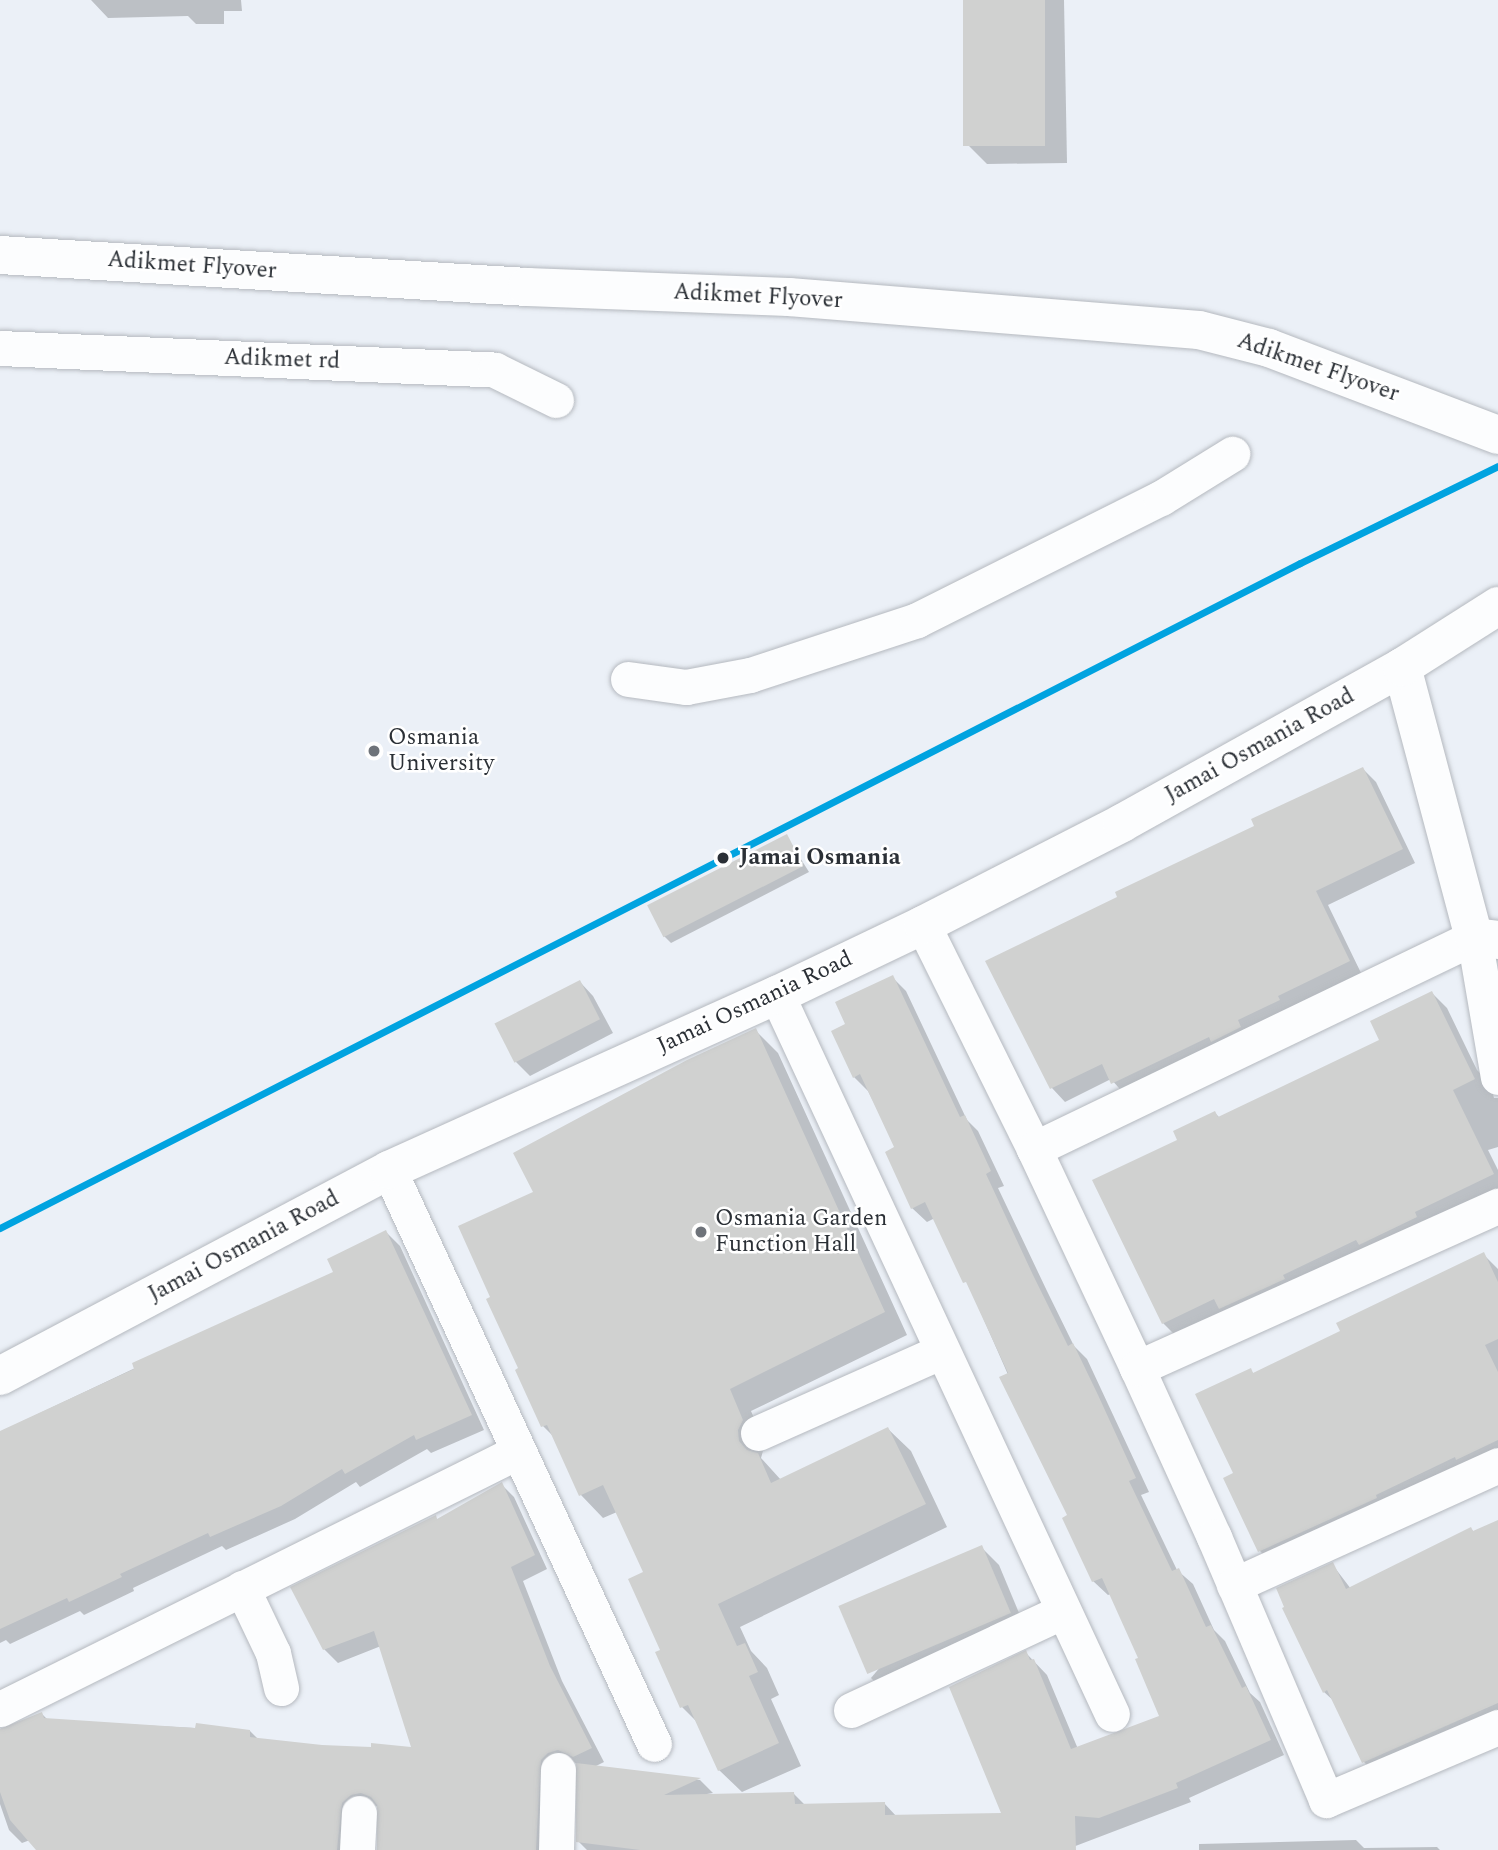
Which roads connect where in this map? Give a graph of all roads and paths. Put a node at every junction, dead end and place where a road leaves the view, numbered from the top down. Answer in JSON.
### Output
{"nodes":[{"id":1,"x":0,"y":255,"type":"edge"},
{"id":2,"x":0,"y":348,"type":"edge"},
{"id":3,"x":556,"y":400,"type":"dead end"},
{"id":4,"x":1498,"y":435,"type":"edge"},
{"id":5,"x":1232,"y":454,"type":"dead end"},
{"id":6,"x":1498,"y":606,"type":"edge"},
{"id":7,"x":1402,"y":667,"type":"junction"},
{"id":8,"x":628,"y":679,"type":"dead end"},
{"id":9,"x":923,"y":925,"type":"junction"},
{"id":10,"x":1486,"y":939,"type":"edge"},
{"id":11,"x":777,"y":995,"type":"junction"},
{"id":12,"x":1498,"y":1077,"type":"edge"},
{"id":13,"x":1034,"y":1149,"type":"junction"},
{"id":14,"x":388,"y":1170,"type":"junction"},
{"id":15,"x":1498,"y":1206,"type":"edge"},
{"id":16,"x":942,"y":1351,"type":"junction"},
{"id":17,"x":1137,"y":1368,"type":"junction"},
{"id":18,"x":0,"y":1376,"type":"edge"},
{"id":19,"x":758,"y":1433,"type":"dead end"},
{"id":20,"x":517,"y":1452,"type":"junction"},
{"id":21,"x":1498,"y":1465,"type":"edge"},
{"id":22,"x":1234,"y":1584,"type":"junction"},
{"id":23,"x":242,"y":1588,"type":"junction"},
{"id":24,"x":1063,"y":1611,"type":"junction"},
{"id":25,"x":281,"y":1688,"type":"dead end"},
{"id":26,"x":0,"y":1709,"type":"edge"},
{"id":27,"x":850,"y":1710,"type":"dead end"},
{"id":28,"x":1112,"y":1714,"type":"dead end"},
{"id":29,"x":1498,"y":1727,"type":"edge"},
{"id":30,"x":654,"y":1744,"type":"dead end"},
{"id":31,"x":558,"y":1770,"type":"dead end"},
{"id":32,"x":359,"y":1813,"type":"dead end"},
{"id":33,"x":357,"y":1850,"type":"edge"},
{"id":34,"x":556,"y":1850,"type":"edge"}],
"edges":[{"from":1,"to":4,"type":"street","name":"Adikmet Flyover"},
{"from":2,"to":3,"type":"street","name":"Adikmet rd"},
{"from":5,"to":8,"type":"street"},
{"from":6,"to":7,"type":"street","name":"Jamai Osmania Road"},
{"from":7,"to":9,"type":"street","name":"Jamai Osmania Road"},
{"from":7,"to":10,"type":"street"},
{"from":9,"to":11,"type":"street","name":"Jamai Osmania Road"},
{"from":9,"to":13,"type":"street"},
{"from":10,"to":12,"type":"street"},
{"from":10,"to":13,"type":"street"},
{"from":11,"to":14,"type":"street","name":"Jamai Osmania Road"},
{"from":11,"to":16,"type":"street"},
{"from":13,"to":17,"type":"street"},
{"from":14,"to":18,"type":"street","name":"Jamai Osmania Road"},
{"from":14,"to":20,"type":"street"},
{"from":15,"to":17,"type":"street"},
{"from":16,"to":19,"type":"street"},
{"from":16,"to":24,"type":"street"},
{"from":17,"to":22,"type":"street"},
{"from":20,"to":23,"type":"street"},
{"from":20,"to":30,"type":"street"},
{"from":21,"to":22,"type":"street"},
{"from":22,"to":29,"type":"street"},
{"from":23,"to":25,"type":"street"},
{"from":23,"to":26,"type":"street"},
{"from":24,"to":27,"type":"street"},
{"from":24,"to":28,"type":"street"},
{"from":31,"to":34,"type":"street"},
{"from":32,"to":33,"type":"street"}]}
